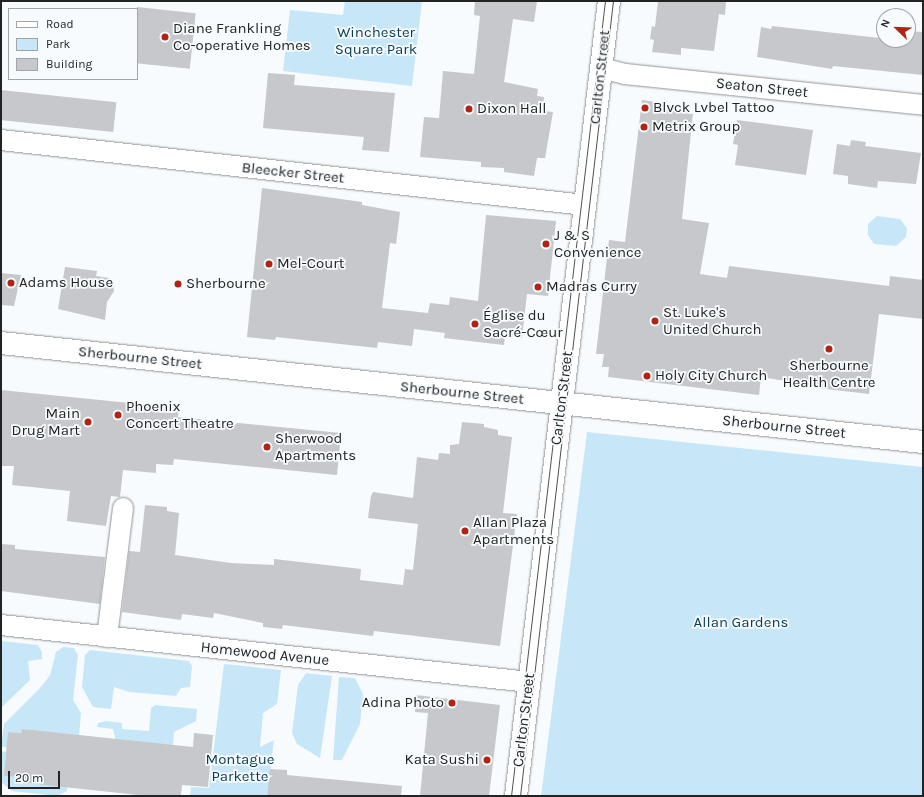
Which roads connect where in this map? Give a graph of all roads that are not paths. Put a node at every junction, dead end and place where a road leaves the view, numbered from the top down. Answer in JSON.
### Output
{"nodes":[{"id":1,"x":609,"y":1,"type":"edge"},
{"id":2,"x":602,"y":68,"type":"junction"},
{"id":3,"x":923,"y":105,"type":"edge"},
{"id":4,"x":1,"y":140,"type":"edge"},
{"id":5,"x":585,"y":205,"type":"junction"},
{"id":6,"x":1,"y":343,"type":"edge"},
{"id":7,"x":562,"y":403,"type":"junction"},
{"id":8,"x":923,"y":442,"type":"edge"},
{"id":9,"x":123,"y":508,"type":"dead end"},
{"id":10,"x":1,"y":625,"type":"edge"},
{"id":11,"x":107,"y":637,"type":"junction"},
{"id":12,"x":529,"y":682,"type":"junction"},
{"id":13,"x":516,"y":796,"type":"edge"}],
"edges":[{"from":1,"to":2,"type":"street","name":"Carlton Street"},
{"from":2,"to":3,"type":"street","name":"Seaton Street"},
{"from":2,"to":5,"type":"street","name":"Carlton Street"},
{"from":4,"to":5,"type":"street","name":"Bleecker Street"},
{"from":5,"to":7,"type":"street","name":"Carlton Street"},
{"from":6,"to":7,"type":"street","name":"Sherbourne Street"},
{"from":7,"to":8,"type":"street","name":"Sherbourne Street"},
{"from":7,"to":12,"type":"street","name":"Carlton Street"},
{"from":9,"to":11,"type":"street"},
{"from":10,"to":11,"type":"street","name":"Homewood Avenue"},
{"from":11,"to":12,"type":"street","name":"Homewood Avenue"},
{"from":12,"to":13,"type":"street","name":"Carlton Street"}]}
